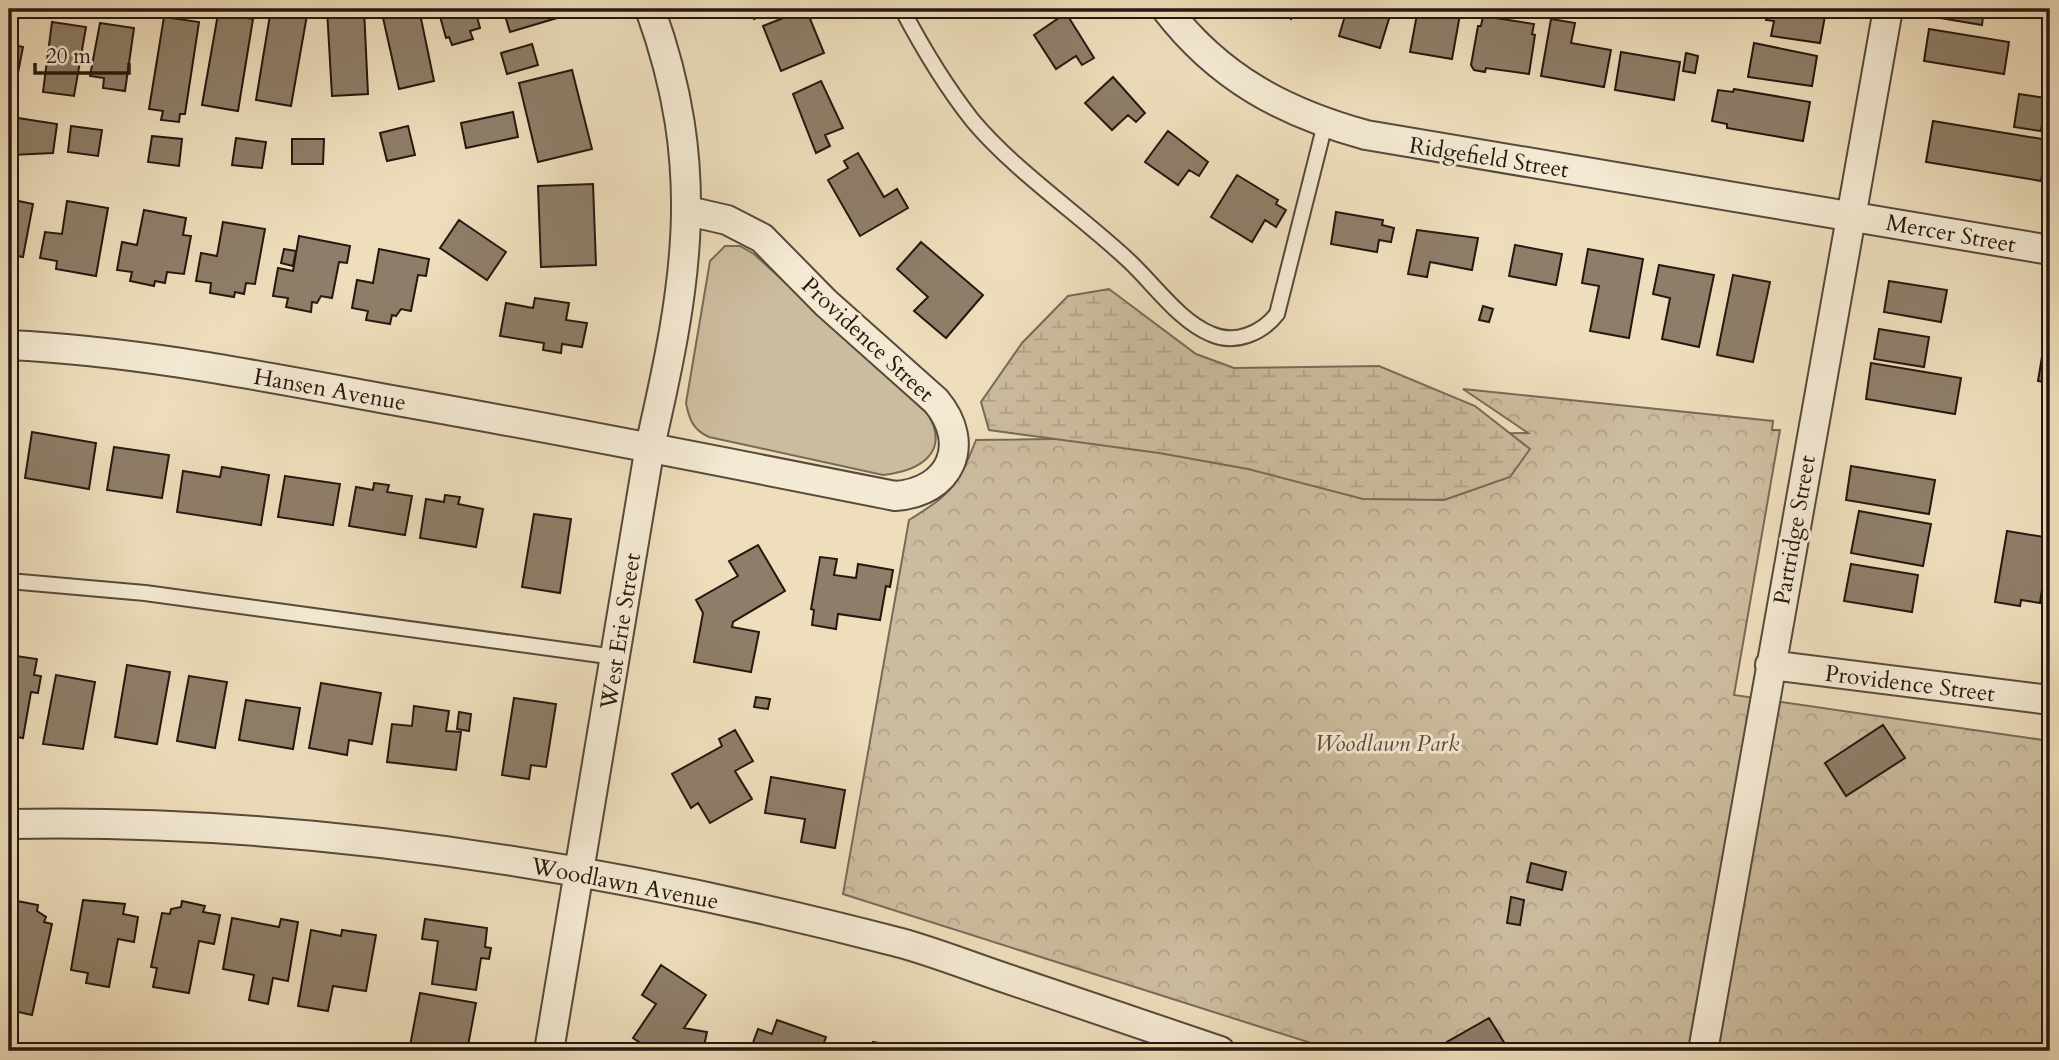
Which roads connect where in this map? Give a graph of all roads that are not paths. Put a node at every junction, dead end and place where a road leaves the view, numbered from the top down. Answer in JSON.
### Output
{"nodes":[{"id":1,"x":650,"y":9,"type":"edge"},
{"id":2,"x":902,"y":9,"type":"edge"},
{"id":3,"x":1166,"y":9,"type":"edge"},
{"id":4,"x":1888,"y":9,"type":"edge"},
{"id":5,"x":1325,"y":124,"type":"junction"},
{"id":6,"x":688,"y":212,"type":"junction"},
{"id":7,"x":1851,"y":215,"type":"junction"},
{"id":8,"x":2050,"y":250,"type":"edge"},
{"id":9,"x":9,"y":345,"type":"edge"},
{"id":10,"x":650,"y":446,"type":"junction"},
{"id":11,"x":9,"y":580,"type":"edge"},
{"id":12,"x":615,"y":657,"type":"junction"},
{"id":13,"x":1770,"y":665,"type":"junction"},
{"id":14,"x":2050,"y":700,"type":"edge"},
{"id":15,"x":9,"y":824,"type":"edge"},
{"id":16,"x":580,"y":871,"type":"junction"},
{"id":17,"x":549,"y":1051,"type":"edge"},
{"id":18,"x":1220,"y":1051,"type":"edge"},
{"id":19,"x":1703,"y":1051,"type":"edge"}],
"edges":[{"from":1,"to":6,"type":"street","name":"West Erie Street"},
{"from":2,"to":5,"type":"lane"},
{"from":3,"to":5,"type":"street","name":"Ridgefield Street"},
{"from":4,"to":7,"type":"street","name":"Partridge Street"},
{"from":5,"to":7,"type":"street","name":"Ridgefield Street"},
{"from":6,"to":10,"type":"street","name":"West Erie Street"},
{"from":6,"to":10,"type":"street","name":"Providence Street"},
{"from":7,"to":8,"type":"street","name":"Mercer Street"},
{"from":7,"to":13,"type":"street","name":"Partridge Street"},
{"from":9,"to":10,"type":"street","name":"Hansen Avenue"},
{"from":10,"to":12,"type":"street","name":"West Erie Street"},
{"from":11,"to":12,"type":"lane"},
{"from":12,"to":16,"type":"street","name":"West Erie Street"},
{"from":13,"to":14,"type":"street","name":"Providence Street"},
{"from":13,"to":19,"type":"street","name":"Partridge Street"},
{"from":15,"to":16,"type":"street","name":"Woodlawn Avenue"},
{"from":16,"to":17,"type":"street","name":"West Erie Street"},
{"from":16,"to":18,"type":"street","name":"Woodlawn Avenue"}]}
